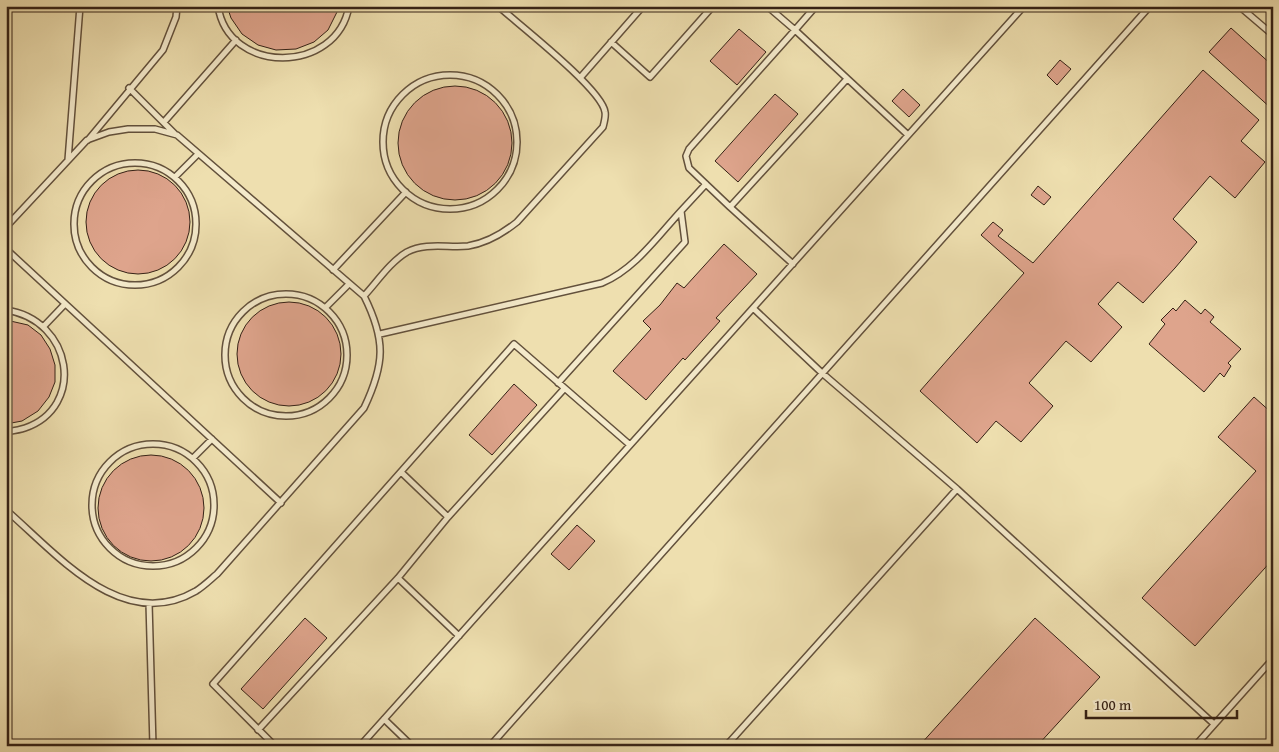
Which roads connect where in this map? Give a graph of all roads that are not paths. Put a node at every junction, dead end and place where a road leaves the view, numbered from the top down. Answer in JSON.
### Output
{"nodes":[{"id":1,"x":80,"y":6,"type":"edge"},
{"id":2,"x":177,"y":6,"type":"edge"},
{"id":3,"x":218,"y":6,"type":"edge"},
{"id":4,"x":349,"y":6,"type":"edge"},
{"id":5,"x":498,"y":6,"type":"edge"},
{"id":6,"x":713,"y":6,"type":"edge"},
{"id":7,"x":767,"y":6,"type":"edge"},
{"id":8,"x":816,"y":6,"type":"edge"},
{"id":9,"x":1024,"y":6,"type":"edge"},
{"id":10,"x":1150,"y":6,"type":"edge"},
{"id":11,"x":1239,"y":6,"type":"edge"},
{"id":12,"x":641,"y":7,"type":"edge"},
{"id":13,"x":795,"y":30,"type":"junction"},
{"id":14,"x":1273,"y":35,"type":"edge"},
{"id":15,"x":236,"y":40,"type":"junction"},
{"id":16,"x":611,"y":42,"type":"junction"},
{"id":17,"x":580,"y":78,"type":"junction"},
{"id":18,"x":847,"y":79,"type":"junction"},
{"id":19,"x":129,"y":88,"type":"junction"},
{"id":20,"x":164,"y":122,"type":"junction"},
{"id":21,"x":176,"y":135,"type":"junction"},
{"id":22,"x":908,"y":135,"type":"junction"},
{"id":23,"x":87,"y":140,"type":"junction"},
{"id":24,"x":198,"y":154,"type":"junction"},
{"id":25,"x":68,"y":161,"type":"junction"},
{"id":26,"x":175,"y":177,"type":"junction"},
{"id":27,"x":706,"y":184,"type":"junction"},
{"id":28,"x":406,"y":192,"type":"junction"},
{"id":29,"x":730,"y":207,"type":"junction"},
{"id":30,"x":681,"y":211,"type":"junction"},
{"id":31,"x":6,"y":227,"type":"edge"},
{"id":32,"x":6,"y":249,"type":"edge"},
{"id":33,"x":792,"y":264,"type":"junction"},
{"id":34,"x":333,"y":270,"type":"junction"},
{"id":35,"x":349,"y":284,"type":"junction"},
{"id":36,"x":364,"y":296,"type":"junction"},
{"id":37,"x":66,"y":304,"type":"junction"},
{"id":38,"x":325,"y":308,"type":"junction"},
{"id":39,"x":753,"y":308,"type":"junction"},
{"id":40,"x":6,"y":310,"type":"edge"},
{"id":41,"x":44,"y":326,"type":"junction"},
{"id":42,"x":380,"y":334,"type":"junction"},
{"id":43,"x":822,"y":373,"type":"junction"},
{"id":44,"x":558,"y":383,"type":"junction"},
{"id":45,"x":564,"y":388,"type":"junction"},
{"id":46,"x":6,"y":432,"type":"edge"},
{"id":47,"x":212,"y":439,"type":"junction"},
{"id":48,"x":630,"y":445,"type":"junction"},
{"id":49,"x":193,"y":458,"type":"junction"},
{"id":50,"x":401,"y":472,"type":"junction"},
{"id":51,"x":957,"y":489,"type":"junction"},
{"id":52,"x":281,"y":502,"type":"junction"},
{"id":53,"x":6,"y":510,"type":"edge"},
{"id":54,"x":448,"y":517,"type":"junction"},
{"id":55,"x":398,"y":578,"type":"junction"},
{"id":56,"x":149,"y":604,"type":"junction"},
{"id":57,"x":459,"y":636,"type":"junction"},
{"id":58,"x":1273,"y":659,"type":"edge"},
{"id":59,"x":384,"y":719,"type":"junction"},
{"id":60,"x":1214,"y":724,"type":"junction"},
{"id":61,"x":258,"y":730,"type":"junction"},
{"id":62,"x":152,"y":746,"type":"edge"},
{"id":63,"x":275,"y":746,"type":"edge"},
{"id":64,"x":360,"y":746,"type":"edge"},
{"id":65,"x":412,"y":746,"type":"edge"},
{"id":66,"x":490,"y":746,"type":"edge"},
{"id":67,"x":726,"y":746,"type":"edge"},
{"id":68,"x":1195,"y":746,"type":"edge"}],
"edges":[{"from":1,"to":25,"type":"lane"},
{"from":2,"to":19,"type":"lane"},
{"from":3,"to":15,"type":"lane"},
{"from":4,"to":15,"type":"lane"},
{"from":5,"to":17,"type":"lane"},
{"from":6,"to":16,"type":"lane"},
{"from":7,"to":13,"type":"lane"},
{"from":8,"to":13,"type":"lane"},
{"from":9,"to":22,"type":"lane"},
{"from":10,"to":43,"type":"lane"},
{"from":11,"to":14,"type":"lane"},
{"from":12,"to":16,"type":"lane"},
{"from":13,"to":18,"type":"lane"},
{"from":13,"to":27,"type":"lane"},
{"from":15,"to":20,"type":"lane"},
{"from":16,"to":17,"type":"lane"},
{"from":17,"to":36,"type":"lane"},
{"from":18,"to":22,"type":"lane"},
{"from":18,"to":29,"type":"lane"},
{"from":19,"to":20,"type":"lane"},
{"from":19,"to":23,"type":"lane"},
{"from":20,"to":21,"type":"lane"},
{"from":21,"to":23,"type":"lane"},
{"from":21,"to":24,"type":"lane"},
{"from":22,"to":33,"type":"lane"},
{"from":23,"to":25,"type":"lane"},
{"from":24,"to":26,"type":"lane"},
{"from":24,"to":34,"type":"lane"},
{"from":25,"to":31,"type":"lane"},
{"from":26,"to":26,"type":"lane"},
{"from":27,"to":29,"type":"lane"},
{"from":27,"to":30,"type":"lane"},
{"from":28,"to":28,"type":"lane"},
{"from":28,"to":34,"type":"lane"},
{"from":29,"to":33,"type":"lane"},
{"from":30,"to":42,"type":"lane"},
{"from":30,"to":44,"type":"lane"},
{"from":32,"to":37,"type":"lane"},
{"from":33,"to":39,"type":"lane"},
{"from":34,"to":35,"type":"lane"},
{"from":35,"to":36,"type":"lane"},
{"from":35,"to":38,"type":"lane"},
{"from":36,"to":42,"type":"lane"},
{"from":37,"to":41,"type":"lane"},
{"from":37,"to":47,"type":"lane"},
{"from":38,"to":38,"type":"lane"},
{"from":39,"to":43,"type":"lane"},
{"from":39,"to":48,"type":"lane"},
{"from":40,"to":41,"type":"lane"},
{"from":41,"to":46,"type":"lane"},
{"from":42,"to":52,"type":"lane"},
{"from":43,"to":51,"type":"lane"},
{"from":43,"to":66,"type":"lane"},
{"from":44,"to":45,"type":"lane"},
{"from":44,"to":50,"type":"lane"},
{"from":45,"to":48,"type":"lane"},
{"from":45,"to":54,"type":"lane"},
{"from":47,"to":49,"type":"lane"},
{"from":47,"to":52,"type":"lane"},
{"from":48,"to":57,"type":"lane"},
{"from":49,"to":49,"type":"lane"},
{"from":50,"to":54,"type":"lane"},
{"from":50,"to":61,"type":"lane"},
{"from":51,"to":60,"type":"lane"},
{"from":51,"to":67,"type":"lane"},
{"from":52,"to":56,"type":"lane"},
{"from":53,"to":56,"type":"lane"},
{"from":54,"to":55,"type":"lane"},
{"from":55,"to":57,"type":"lane"},
{"from":55,"to":61,"type":"lane"},
{"from":56,"to":62,"type":"lane"},
{"from":57,"to":59,"type":"lane"},
{"from":58,"to":60,"type":"lane"},
{"from":59,"to":64,"type":"lane"},
{"from":59,"to":65,"type":"lane"},
{"from":60,"to":68,"type":"lane"},
{"from":61,"to":63,"type":"lane"}]}
